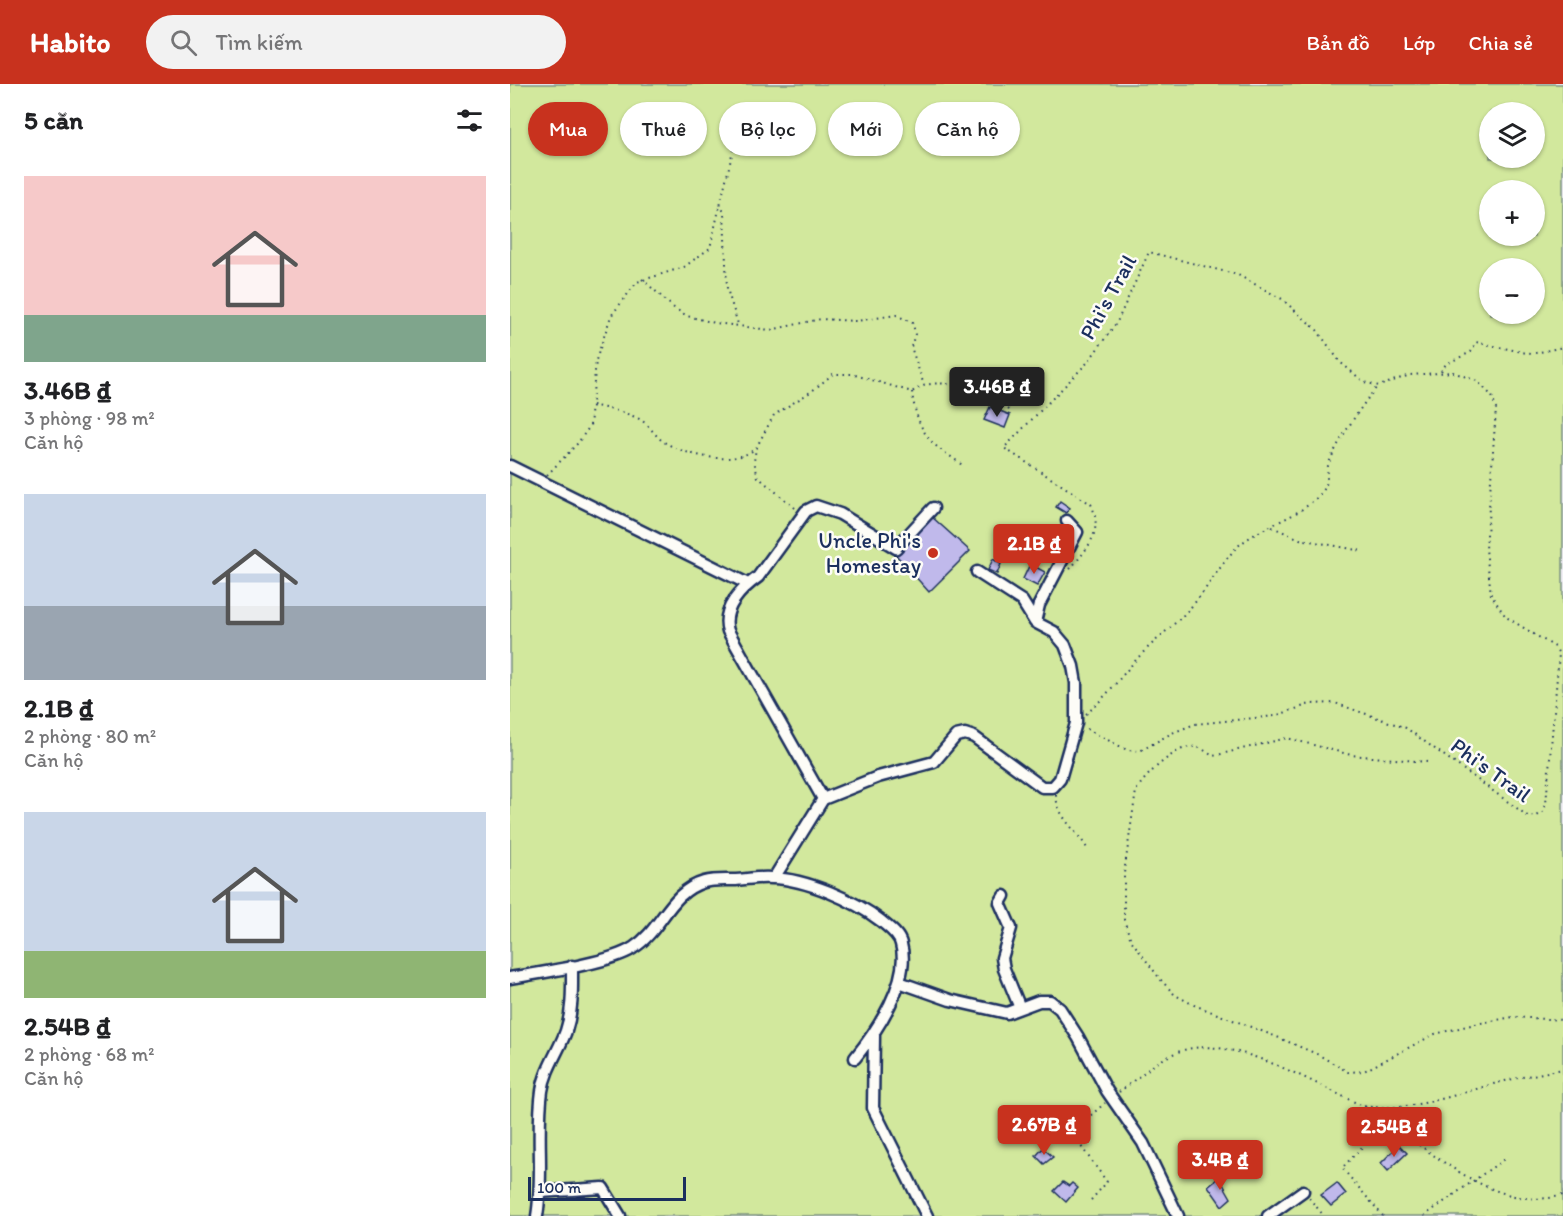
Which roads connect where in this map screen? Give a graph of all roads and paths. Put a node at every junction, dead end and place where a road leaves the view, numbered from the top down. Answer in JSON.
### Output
{"nodes":[{"id":1,"x":732,"y":156,"type":"edge"},
{"id":2,"x":720,"y":203,"type":"junction"},
{"id":3,"x":642,"y":279,"type":"junction"},
{"id":4,"x":738,"y":324,"type":"junction"},
{"id":5,"x":1563,"y":347,"type":"edge"},
{"id":6,"x":1441,"y":372,"type":"junction"},
{"id":7,"x":924,"y":385,"type":"junction"},
{"id":8,"x":1378,"y":386,"type":"junction"},
{"id":9,"x":912,"y":392,"type":"junction"},
{"id":10,"x":592,"y":405,"type":"junction"},
{"id":11,"x":1012,"y":411,"type":"dead end"},
{"id":12,"x":756,"y":448,"type":"junction"},
{"id":13,"x":510,"y":466,"type":"edge"},
{"id":14,"x":964,"y":467,"type":"dead end"},
{"id":15,"x":544,"y":483,"type":"junction"},
{"id":16,"x":933,"y":508,"type":"dead end"},
{"id":17,"x":801,"y":516,"type":"junction"},
{"id":18,"x":1067,"y":520,"type":"dead end"},
{"id":19,"x":1272,"y":527,"type":"junction"},
{"id":20,"x":1362,"y":551,"type":"dead end"},
{"id":21,"x":977,"y":572,"type":"dead end"},
{"id":22,"x":1065,"y":577,"type":"dead end"},
{"id":23,"x":748,"y":584,"type":"junction"},
{"id":24,"x":1035,"y":622,"type":"junction"},
{"id":25,"x":1561,"y":669,"type":"edge"},
{"id":26,"x":1076,"y":723,"type":"junction"},
{"id":27,"x":1427,"y":762,"type":"dead end"},
{"id":28,"x":1057,"y":783,"type":"junction"},
{"id":29,"x":823,"y":799,"type":"junction"},
{"id":30,"x":1088,"y":850,"type":"dead end"},
{"id":31,"x":774,"y":878,"type":"junction"},
{"id":32,"x":1004,"y":896,"type":"dead end"},
{"id":33,"x":572,"y":966,"type":"junction"},
{"id":34,"x":510,"y":978,"type":"edge"},
{"id":35,"x":899,"y":982,"type":"junction"},
{"id":36,"x":1020,"y":1008,"type":"junction"},
{"id":37,"x":1563,"y":1020,"type":"edge"},
{"id":38,"x":873,"y":1035,"type":"junction"},
{"id":39,"x":855,"y":1058,"type":"dead end"},
{"id":40,"x":1563,"y":1070,"type":"edge"},
{"id":41,"x":1111,"y":1098,"type":"junction"},
{"id":42,"x":1363,"y":1106,"type":"junction"},
{"id":43,"x":1388,"y":1120,"type":"junction"},
{"id":44,"x":1507,"y":1157,"type":"dead end"},
{"id":45,"x":1473,"y":1181,"type":"junction"},
{"id":46,"x":1303,"y":1191,"type":"joint"},
{"id":47,"x":541,"y":1192,"type":"junction"},
{"id":48,"x":1563,"y":1194,"type":"edge"},
{"id":49,"x":1090,"y":1200,"type":"dead end"},
{"id":50,"x":537,"y":1216,"type":"edge"},
{"id":51,"x":620,"y":1216,"type":"edge"},
{"id":52,"x":927,"y":1216,"type":"edge"},
{"id":53,"x":1179,"y":1216,"type":"edge"},
{"id":54,"x":1268,"y":1216,"type":"edge"},
{"id":55,"x":1324,"y":1216,"type":"edge"},
{"id":56,"x":1383,"y":1216,"type":"edge"},
{"id":57,"x":1424,"y":1216,"type":"edge"}],
"edges":[{"from":1,"to":2,"type":"path"},
{"from":2,"to":3,"type":"path"},
{"from":2,"to":4,"type":"path"},
{"from":3,"to":4,"type":"path"},
{"from":3,"to":10,"type":"path"},
{"from":4,"to":7,"type":"path"},
{"from":5,"to":6,"type":"path"},
{"from":6,"to":8,"type":"path","name":"Phi's Trail"},
{"from":6,"to":25,"type":"path","name":"Phi's Trail"},
{"from":7,"to":9,"type":"path"},
{"from":7,"to":11,"type":"path"},
{"from":8,"to":19,"type":"path"},
{"from":8,"to":22,"type":"path","name":"Phi's Trail"},
{"from":9,"to":12,"type":"path"},
{"from":9,"to":14,"type":"path"},
{"from":10,"to":12,"type":"path"},
{"from":10,"to":15,"type":"path"},
{"from":12,"to":17,"type":"path"},
{"from":13,"to":15,"type":"street"},
{"from":15,"to":23,"type":"street"},
{"from":16,"to":17,"type":"street"},
{"from":17,"to":23,"type":"street"},
{"from":18,"to":24,"type":"street"},
{"from":19,"to":20,"type":"path"},
{"from":19,"to":26,"type":"path"},
{"from":21,"to":24,"type":"street"},
{"from":23,"to":29,"type":"street"},
{"from":24,"to":26,"type":"street"},
{"from":25,"to":26,"type":"path","name":"Phi's Trail"},
{"from":26,"to":28,"type":"street"},
{"from":27,"to":37,"type":"path"},
{"from":28,"to":29,"type":"street"},
{"from":28,"to":30,"type":"path"},
{"from":29,"to":31,"type":"street"},
{"from":31,"to":33,"type":"street"},
{"from":31,"to":35,"type":"street"},
{"from":32,"to":36,"type":"street"},
{"from":33,"to":34,"type":"street"},
{"from":33,"to":47,"type":"street"},
{"from":35,"to":36,"type":"street"},
{"from":35,"to":38,"type":"street"},
{"from":36,"to":41,"type":"street"},
{"from":38,"to":39,"type":"street"},
{"from":38,"to":52,"type":"street"},
{"from":40,"to":42,"type":"path"},
{"from":41,"to":42,"type":"path"},
{"from":41,"to":49,"type":"path"},
{"from":41,"to":53,"type":"street"},
{"from":42,"to":43,"type":"path"},
{"from":43,"to":45,"type":"path"},
{"from":43,"to":56,"type":"path"},
{"from":44,"to":45,"type":"path"},
{"from":45,"to":48,"type":"path"},
{"from":45,"to":57,"type":"path"},
{"from":46,"to":54,"type":"street"},
{"from":46,"to":55,"type":"path"},
{"from":47,"to":50,"type":"street"},
{"from":47,"to":51,"type":"street"}]}
